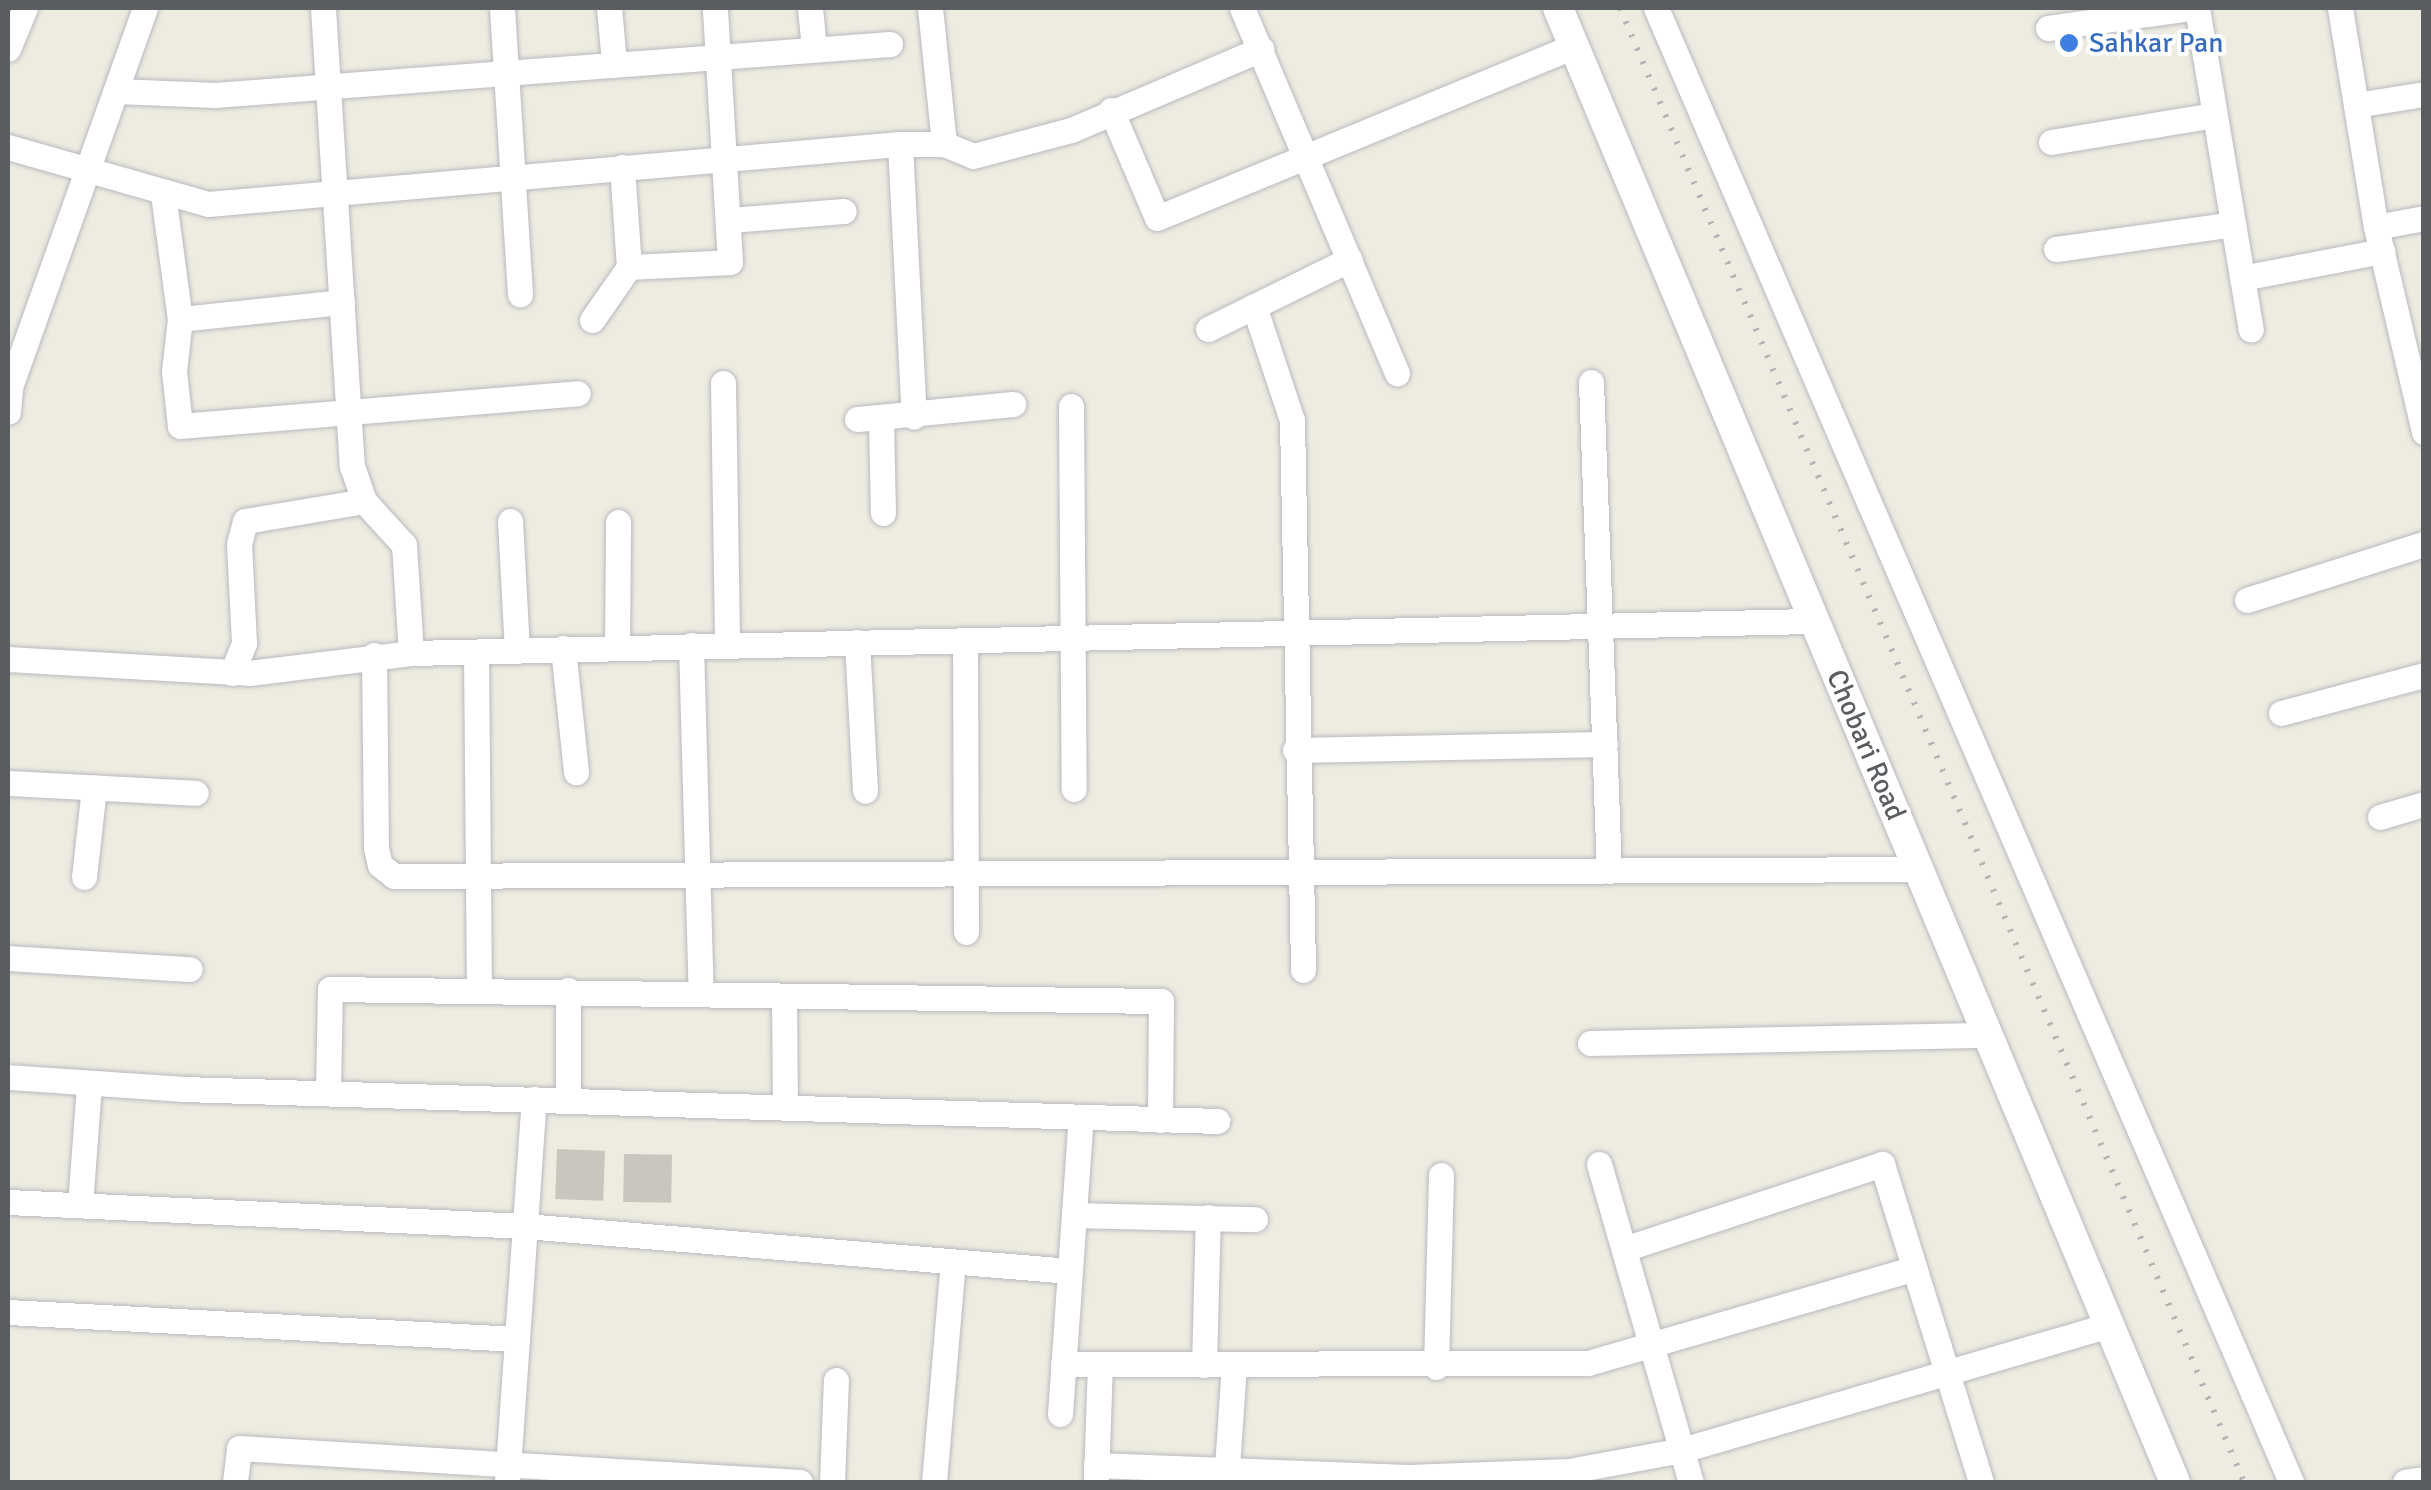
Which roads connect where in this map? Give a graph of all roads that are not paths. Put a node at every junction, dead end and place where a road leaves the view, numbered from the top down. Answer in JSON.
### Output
{"nodes":[{"id":1,"x":25,"y":8,"type":"edge"},
{"id":2,"x":145,"y":8,"type":"edge"},
{"id":3,"x":324,"y":8,"type":"edge"},
{"id":4,"x":502,"y":8,"type":"edge"},
{"id":5,"x":608,"y":8,"type":"edge"},
{"id":6,"x":715,"y":8,"type":"edge"},
{"id":7,"x":810,"y":8,"type":"edge"},
{"id":8,"x":930,"y":8,"type":"edge"},
{"id":9,"x":1558,"y":8,"type":"edge"},
{"id":10,"x":1656,"y":8,"type":"edge"},
{"id":11,"x":2193,"y":8,"type":"edge"},
{"id":12,"x":2340,"y":8,"type":"edge"},
{"id":13,"x":1248,"y":11,"type":"edge"},
{"id":14,"x":2048,"y":28,"type":"dead end"},
{"id":15,"x":890,"y":44,"type":"dead end"},
{"id":16,"x":1574,"y":46,"type":"junction"},
{"id":17,"x":814,"y":48,"type":"junction"},
{"id":18,"x":8,"y":49,"type":"edge"},
{"id":19,"x":1261,"y":49,"type":"junction"},
{"id":20,"x":719,"y":54,"type":"junction"},
{"id":21,"x":614,"y":62,"type":"junction"},
{"id":22,"x":507,"y":69,"type":"junction"},
{"id":23,"x":329,"y":86,"type":"junction"},
{"id":24,"x":116,"y":91,"type":"junction"},
{"id":25,"x":2424,"y":94,"type":"edge"},
{"id":26,"x":2356,"y":105,"type":"junction"},
{"id":27,"x":1111,"y":110,"type":"junction"},
{"id":28,"x":2214,"y":115,"type":"junction"},
{"id":29,"x":2051,"y":142,"type":"dead end"},
{"id":30,"x":900,"y":144,"type":"junction"},
{"id":31,"x":944,"y":144,"type":"junction"},
{"id":32,"x":8,"y":147,"type":"edge"},
{"id":33,"x":1307,"y":156,"type":"junction"},
{"id":34,"x":726,"y":160,"type":"junction"},
{"id":35,"x":622,"y":167,"type":"junction"},
{"id":36,"x":88,"y":170,"type":"junction"},
{"id":37,"x":516,"y":175,"type":"junction"},
{"id":38,"x":334,"y":190,"type":"junction"},
{"id":39,"x":163,"y":194,"type":"junction"},
{"id":40,"x":844,"y":211,"type":"dead end"},
{"id":41,"x":2424,"y":218,"type":"edge"},
{"id":42,"x":730,"y":220,"type":"junction"},
{"id":43,"x":2233,"y":224,"type":"junction"},
{"id":44,"x":2379,"y":239,"type":"junction"},
{"id":45,"x":2056,"y":249,"type":"dead end"},
{"id":46,"x":1350,"y":259,"type":"junction"},
{"id":47,"x":630,"y":267,"type":"junction"},
{"id":48,"x":2242,"y":278,"type":"junction"},
{"id":49,"x":520,"y":294,"type":"dead end"},
{"id":50,"x":342,"y":302,"type":"junction"},
{"id":51,"x":1254,"y":306,"type":"junction"},
{"id":52,"x":180,"y":319,"type":"junction"},
{"id":53,"x":592,"y":320,"type":"dead end"},
{"id":54,"x":1208,"y":328,"type":"dead end"},
{"id":55,"x":2251,"y":328,"type":"dead end"},
{"id":56,"x":1397,"y":374,"type":"dead end"},
{"id":57,"x":1592,"y":382,"type":"dead end"},
{"id":58,"x":723,"y":383,"type":"dead end"},
{"id":59,"x":578,"y":392,"type":"dead end"},
{"id":60,"x":1014,"y":404,"type":"dead end"},
{"id":61,"x":1071,"y":406,"type":"dead end"},
{"id":62,"x":350,"y":409,"type":"junction"},
{"id":63,"x":8,"y":412,"type":"edge"},
{"id":64,"x":914,"y":418,"type":"junction"},
{"id":65,"x":2422,"y":422,"type":"edge"},
{"id":66,"x":367,"y":505,"type":"junction"},
{"id":67,"x":883,"y":512,"type":"dead end"},
{"id":68,"x":510,"y":521,"type":"dead end"},
{"id":69,"x":618,"y":522,"type":"dead end"},
{"id":70,"x":2424,"y":544,"type":"edge"},
{"id":71,"x":2247,"y":600,"type":"dead end"},
{"id":72,"x":1814,"y":621,"type":"junction"},
{"id":73,"x":1602,"y":627,"type":"junction"},
{"id":74,"x":1295,"y":635,"type":"junction"},
{"id":75,"x":1073,"y":636,"type":"junction"},
{"id":76,"x":965,"y":640,"type":"junction"},
{"id":77,"x":858,"y":642,"type":"junction"},
{"id":78,"x":692,"y":644,"type":"junction"},
{"id":79,"x":726,"y":644,"type":"junction"},
{"id":80,"x":617,"y":646,"type":"junction"},
{"id":81,"x":563,"y":648,"type":"junction"},
{"id":82,"x":517,"y":651,"type":"junction"},
{"id":83,"x":411,"y":652,"type":"junction"},
{"id":84,"x":476,"y":652,"type":"junction"},
{"id":85,"x":374,"y":655,"type":"junction"},
{"id":86,"x":8,"y":659,"type":"edge"},
{"id":87,"x":240,"y":673,"type":"junction"},
{"id":88,"x":2424,"y":674,"type":"edge"},
{"id":89,"x":2281,"y":714,"type":"dead end"},
{"id":90,"x":1606,"y":744,"type":"junction"},
{"id":91,"x":1295,"y":750,"type":"junction"},
{"id":92,"x":576,"y":772,"type":"dead end"},
{"id":93,"x":8,"y":783,"type":"edge"},
{"id":94,"x":94,"y":788,"type":"junction"},
{"id":95,"x":1074,"y":789,"type":"dead end"},
{"id":96,"x":865,"y":791,"type":"dead end"},
{"id":97,"x":196,"y":792,"type":"dead end"},
{"id":98,"x":2424,"y":804,"type":"edge"},
{"id":99,"x":2380,"y":817,"type":"dead end"},
{"id":100,"x":1918,"y":869,"type":"junction"},
{"id":101,"x":1609,"y":871,"type":"junction"},
{"id":102,"x":1296,"y":873,"type":"junction"},
{"id":103,"x":967,"y":875,"type":"junction"},
{"id":104,"x":84,"y":877,"type":"dead end"},
{"id":105,"x":483,"y":878,"type":"junction"},
{"id":106,"x":701,"y":879,"type":"junction"},
{"id":107,"x":966,"y":932,"type":"dead end"},
{"id":108,"x":8,"y":958,"type":"edge"},
{"id":109,"x":190,"y":969,"type":"dead end"},
{"id":110,"x":1303,"y":970,"type":"dead end"},
{"id":111,"x":568,"y":990,"type":"junction"},
{"id":112,"x":478,"y":991,"type":"junction"},
{"id":113,"x":701,"y":994,"type":"junction"},
{"id":114,"x":784,"y":996,"type":"junction"},
{"id":115,"x":1988,"y":1035,"type":"junction"},
{"id":116,"x":1590,"y":1043,"type":"dead end"},
{"id":117,"x":8,"y":1077,"type":"edge"},
{"id":118,"x":90,"y":1084,"type":"junction"},
{"id":119,"x":328,"y":1091,"type":"junction"},
{"id":120,"x":534,"y":1099,"type":"junction"},
{"id":121,"x":568,"y":1100,"type":"junction"},
{"id":122,"x":784,"y":1108,"type":"junction"},
{"id":123,"x":1081,"y":1117,"type":"junction"},
{"id":124,"x":1160,"y":1120,"type":"junction"},
{"id":125,"x":1218,"y":1122,"type":"dead end"},
{"id":126,"x":1599,"y":1164,"type":"dead end"},
{"id":127,"x":1441,"y":1176,"type":"dead end"},
{"id":128,"x":8,"y":1202,"type":"edge"},
{"id":129,"x":80,"y":1205,"type":"junction"},
{"id":130,"x":1074,"y":1215,"type":"junction"},
{"id":131,"x":1208,"y":1217,"type":"junction"},
{"id":132,"x":1255,"y":1219,"type":"dead end"},
{"id":133,"x":525,"y":1226,"type":"junction"},
{"id":134,"x":1624,"y":1249,"type":"junction"},
{"id":135,"x":953,"y":1262,"type":"junction"},
{"id":136,"x":1914,"y":1268,"type":"junction"},
{"id":137,"x":1070,"y":1271,"type":"junction"},
{"id":138,"x":8,"y":1312,"type":"edge"},
{"id":139,"x":2110,"y":1325,"type":"junction"},
{"id":140,"x":517,"y":1339,"type":"junction"},
{"id":141,"x":1652,"y":1347,"type":"junction"},
{"id":142,"x":1063,"y":1364,"type":"junction"},
{"id":143,"x":1100,"y":1364,"type":"junction"},
{"id":144,"x":1204,"y":1365,"type":"junction"},
{"id":145,"x":1234,"y":1365,"type":"junction"},
{"id":146,"x":1436,"y":1367,"type":"junction"},
{"id":147,"x":1948,"y":1376,"type":"junction"},
{"id":148,"x":836,"y":1380,"type":"dead end"},
{"id":149,"x":1060,"y":1414,"type":"dead end"},
{"id":150,"x":1682,"y":1450,"type":"junction"},
{"id":151,"x":508,"y":1472,"type":"edge"},
{"id":152,"x":1096,"y":1474,"type":"edge"},
{"id":153,"x":1226,"y":1475,"type":"edge"},
{"id":154,"x":2424,"y":1478,"type":"edge"},
{"id":155,"x":235,"y":1482,"type":"edge"},
{"id":156,"x":800,"y":1482,"type":"edge"},
{"id":157,"x":832,"y":1482,"type":"edge"},
{"id":158,"x":934,"y":1482,"type":"edge"},
{"id":159,"x":1691,"y":1482,"type":"edge"},
{"id":160,"x":1981,"y":1482,"type":"edge"},
{"id":161,"x":2175,"y":1482,"type":"edge"},
{"id":162,"x":2292,"y":1482,"type":"edge"},
{"id":163,"x":2405,"y":1482,"type":"edge"}],
"edges":[{"from":1,"to":18,"type":"street"},
{"from":2,"to":24,"type":"street"},
{"from":3,"to":23,"type":"street"},
{"from":4,"to":22,"type":"street"},
{"from":5,"to":21,"type":"street"},
{"from":6,"to":20,"type":"street"},
{"from":7,"to":17,"type":"street"},
{"from":8,"to":31,"type":"street"},
{"from":9,"to":16,"type":"street","name":"Chobari Road"},
{"from":10,"to":162,"type":"street"},
{"from":11,"to":14,"type":"street"},
{"from":11,"to":28,"type":"street"},
{"from":12,"to":26,"type":"street"},
{"from":13,"to":19,"type":"street"},
{"from":15,"to":17,"type":"street"},
{"from":16,"to":33,"type":"street"},
{"from":16,"to":72,"type":"street","name":"Chobari Road"},
{"from":17,"to":20,"type":"street"},
{"from":19,"to":27,"type":"street"},
{"from":19,"to":33,"type":"street"},
{"from":20,"to":21,"type":"street"},
{"from":20,"to":34,"type":"street"},
{"from":21,"to":22,"type":"street"},
{"from":22,"to":23,"type":"street"},
{"from":22,"to":37,"type":"street"},
{"from":23,"to":24,"type":"street"},
{"from":23,"to":38,"type":"street"},
{"from":24,"to":36,"type":"street"},
{"from":25,"to":26,"type":"street"},
{"from":26,"to":44,"type":"street"},
{"from":27,"to":31,"type":"street"},
{"from":27,"to":33,"type":"street"},
{"from":28,"to":29,"type":"street"},
{"from":28,"to":43,"type":"street"},
{"from":30,"to":31,"type":"street"},
{"from":30,"to":34,"type":"street"},
{"from":30,"to":64,"type":"street"},
{"from":32,"to":36,"type":"street"},
{"from":33,"to":46,"type":"street"},
{"from":34,"to":35,"type":"street"},
{"from":34,"to":42,"type":"street"},
{"from":35,"to":37,"type":"street"},
{"from":35,"to":47,"type":"street"},
{"from":36,"to":39,"type":"street"},
{"from":36,"to":63,"type":"street"},
{"from":37,"to":38,"type":"street"},
{"from":37,"to":49,"type":"street"},
{"from":38,"to":39,"type":"street"},
{"from":38,"to":50,"type":"street"},
{"from":39,"to":52,"type":"street"},
{"from":40,"to":42,"type":"street"},
{"from":41,"to":44,"type":"street"},
{"from":42,"to":47,"type":"street"},
{"from":43,"to":45,"type":"street"},
{"from":43,"to":48,"type":"street"},
{"from":44,"to":48,"type":"street"},
{"from":44,"to":65,"type":"street"},
{"from":46,"to":51,"type":"street"},
{"from":46,"to":56,"type":"street"},
{"from":47,"to":53,"type":"street"},
{"from":48,"to":55,"type":"street"},
{"from":50,"to":52,"type":"street"},
{"from":50,"to":62,"type":"street"},
{"from":51,"to":54,"type":"street"},
{"from":51,"to":74,"type":"street"},
{"from":52,"to":62,"type":"street"},
{"from":57,"to":73,"type":"street"},
{"from":58,"to":79,"type":"street"},
{"from":59,"to":62,"type":"street"},
{"from":60,"to":64,"type":"street"},
{"from":61,"to":75,"type":"street"},
{"from":62,"to":66,"type":"street"},
{"from":64,"to":67,"type":"street"},
{"from":66,"to":83,"type":"street"},
{"from":66,"to":87,"type":"street"},
{"from":68,"to":82,"type":"street"},
{"from":69,"to":80,"type":"street"},
{"from":70,"to":71,"type":"street"},
{"from":72,"to":73,"type":"street"},
{"from":72,"to":100,"type":"street","name":"Chobari Road"},
{"from":73,"to":74,"type":"street"},
{"from":73,"to":90,"type":"street"},
{"from":74,"to":75,"type":"street"},
{"from":74,"to":91,"type":"street"},
{"from":75,"to":76,"type":"street"},
{"from":75,"to":95,"type":"street"},
{"from":76,"to":77,"type":"street"},
{"from":76,"to":103,"type":"street"},
{"from":77,"to":79,"type":"street"},
{"from":77,"to":96,"type":"street"},
{"from":78,"to":79,"type":"street"},
{"from":78,"to":80,"type":"street"},
{"from":78,"to":106,"type":"street"},
{"from":80,"to":81,"type":"street"},
{"from":81,"to":82,"type":"street"},
{"from":81,"to":92,"type":"street"},
{"from":82,"to":84,"type":"street"},
{"from":83,"to":84,"type":"street"},
{"from":83,"to":85,"type":"street"},
{"from":84,"to":105,"type":"street"},
{"from":85,"to":87,"type":"street"},
{"from":85,"to":105,"type":"street"},
{"from":86,"to":87,"type":"street"},
{"from":88,"to":89,"type":"street"},
{"from":90,"to":91,"type":"street"},
{"from":90,"to":101,"type":"street"},
{"from":91,"to":102,"type":"street"},
{"from":93,"to":94,"type":"street"},
{"from":94,"to":97,"type":"street"},
{"from":94,"to":104,"type":"street"},
{"from":98,"to":99,"type":"street"},
{"from":100,"to":101,"type":"street"},
{"from":100,"to":115,"type":"street","name":"Chobari Road"},
{"from":101,"to":102,"type":"street"},
{"from":102,"to":103,"type":"street"},
{"from":102,"to":110,"type":"street"},
{"from":103,"to":106,"type":"street"},
{"from":103,"to":107,"type":"street"},
{"from":105,"to":106,"type":"street"},
{"from":105,"to":112,"type":"street"},
{"from":106,"to":113,"type":"street"},
{"from":108,"to":109,"type":"street"},
{"from":111,"to":112,"type":"street"},
{"from":111,"to":113,"type":"street"},
{"from":111,"to":121,"type":"street"},
{"from":112,"to":119,"type":"street"},
{"from":113,"to":114,"type":"street"},
{"from":114,"to":122,"type":"street"},
{"from":114,"to":124,"type":"street"},
{"from":115,"to":116,"type":"street"},
{"from":115,"to":139,"type":"street","name":"Chobari Road"},
{"from":117,"to":118,"type":"street"},
{"from":118,"to":119,"type":"street"},
{"from":118,"to":129,"type":"street"},
{"from":119,"to":120,"type":"street"},
{"from":120,"to":121,"type":"street"},
{"from":120,"to":133,"type":"street"},
{"from":121,"to":122,"type":"street"},
{"from":122,"to":123,"type":"street"},
{"from":123,"to":124,"type":"street"},
{"from":123,"to":130,"type":"street"},
{"from":124,"to":125,"type":"street"},
{"from":126,"to":134,"type":"street"},
{"from":127,"to":146,"type":"street"},
{"from":128,"to":129,"type":"street"},
{"from":129,"to":133,"type":"street"},
{"from":130,"to":131,"type":"street"},
{"from":130,"to":137,"type":"street"},
{"from":131,"to":132,"type":"street"},
{"from":131,"to":144,"type":"street"},
{"from":133,"to":135,"type":"street"},
{"from":133,"to":140,"type":"street"},
{"from":134,"to":136,"type":"street"},
{"from":134,"to":141,"type":"street"},
{"from":135,"to":137,"type":"street"},
{"from":135,"to":158,"type":"street"},
{"from":136,"to":141,"type":"street"},
{"from":136,"to":147,"type":"street"},
{"from":137,"to":142,"type":"street"},
{"from":138,"to":140,"type":"street"},
{"from":139,"to":147,"type":"street"},
{"from":139,"to":161,"type":"street","name":"Chobari Road"},
{"from":140,"to":151,"type":"street"},
{"from":141,"to":146,"type":"street"},
{"from":141,"to":150,"type":"street"},
{"from":142,"to":143,"type":"street"},
{"from":142,"to":149,"type":"street"},
{"from":143,"to":144,"type":"street"},
{"from":143,"to":152,"type":"street"},
{"from":144,"to":145,"type":"street"},
{"from":145,"to":146,"type":"street"},
{"from":145,"to":153,"type":"street"},
{"from":147,"to":150,"type":"street"},
{"from":147,"to":160,"type":"street"},
{"from":148,"to":157,"type":"street"},
{"from":150,"to":153,"type":"street"},
{"from":150,"to":159,"type":"street"},
{"from":151,"to":155,"type":"street"},
{"from":151,"to":156,"type":"street"},
{"from":152,"to":153,"type":"street"},
{"from":154,"to":163,"type":"street"}]}
